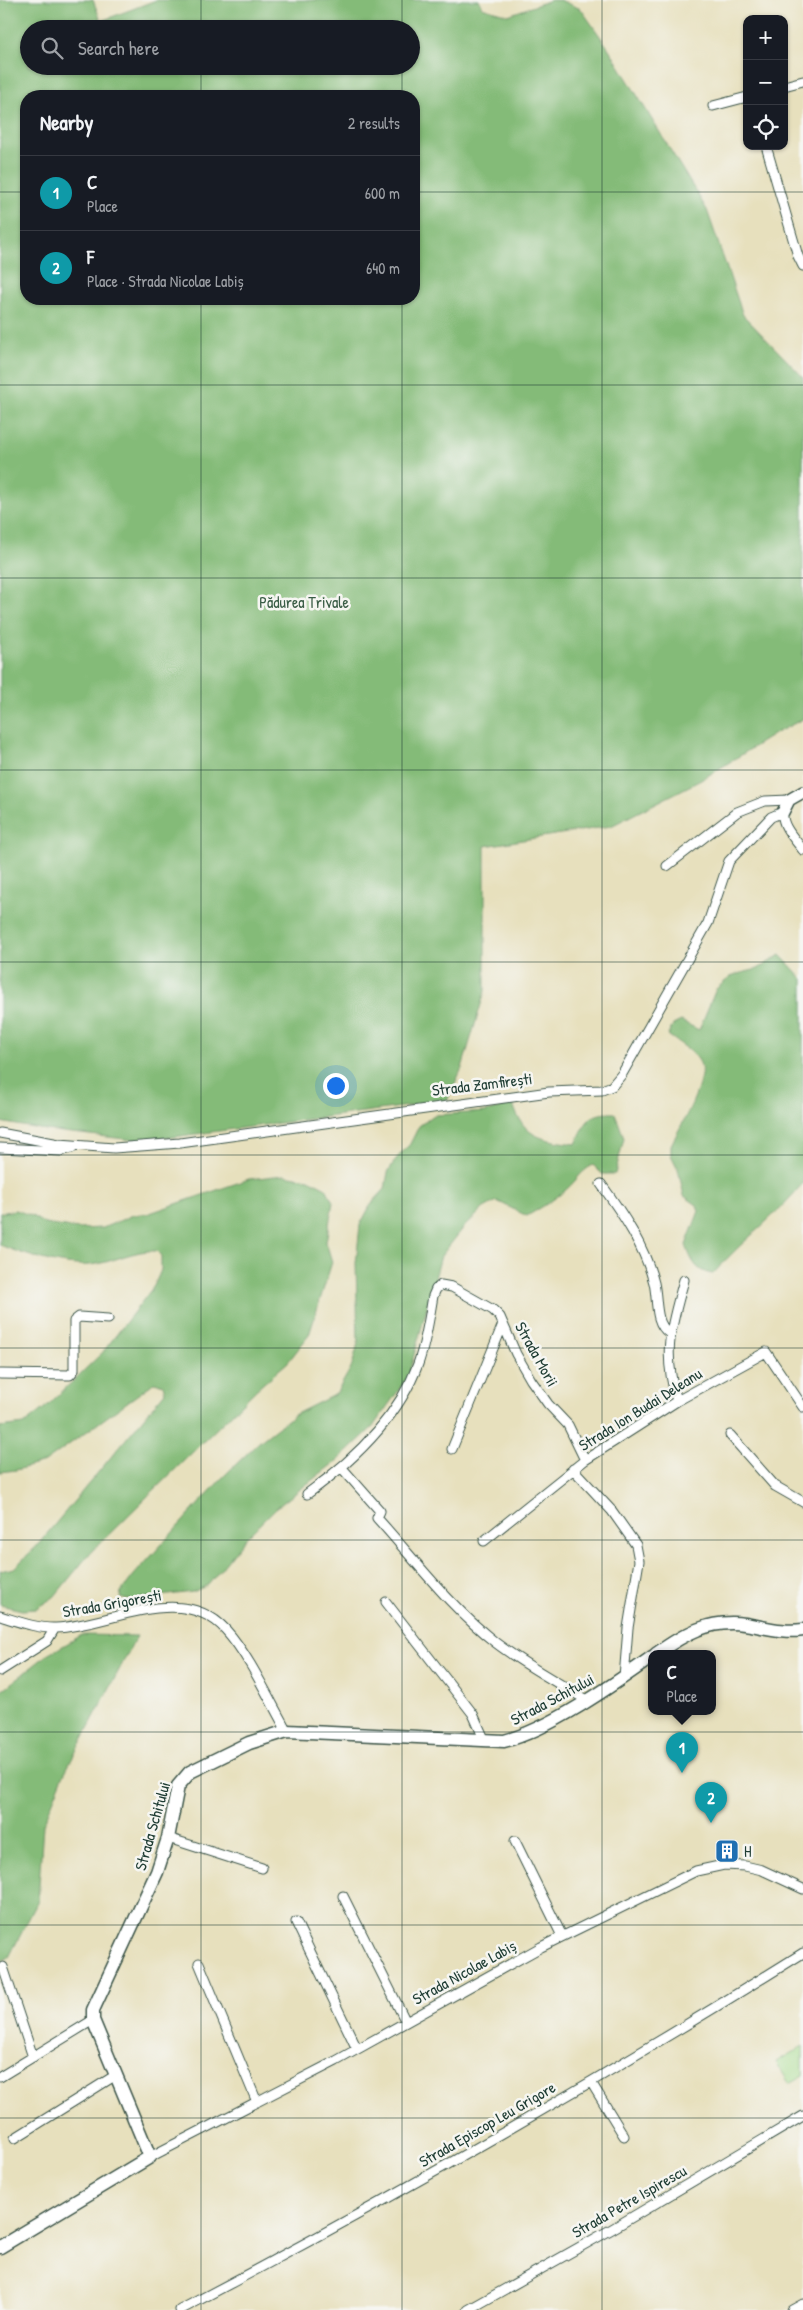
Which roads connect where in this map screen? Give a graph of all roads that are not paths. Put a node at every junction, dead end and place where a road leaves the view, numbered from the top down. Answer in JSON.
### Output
{"nodes":[{"id":1,"x":803,"y":81,"type":"edge"},
{"id":2,"x":788,"y":85,"type":"edge"},
{"id":3,"x":743,"y":98,"type":"edge"},
{"id":4,"x":713,"y":106,"type":"dead end"},
{"id":5,"x":767,"y":150,"type":"edge"},
{"id":6,"x":803,"y":266,"type":"edge"},
{"id":7,"x":803,"y":792,"type":"edge"},
{"id":8,"x":789,"y":800,"type":"junction"},
{"id":9,"x":783,"y":812,"type":"junction"},
{"id":10,"x":803,"y":850,"type":"edge"},
{"id":11,"x":667,"y":866,"type":"dead end"},
{"id":12,"x":0,"y":1133,"type":"edge"},
{"id":13,"x":78,"y":1146,"type":"junction"},
{"id":14,"x":0,"y":1148,"type":"edge"},
{"id":15,"x":602,"y":1184,"type":"dead end"},
{"id":16,"x":684,"y":1280,"type":"dead end"},
{"id":17,"x":108,"y":1319,"type":"dead end"},
{"id":18,"x":503,"y":1324,"type":"junction"},
{"id":19,"x":669,"y":1333,"type":"junction"},
{"id":20,"x":0,"y":1374,"type":"edge"},
{"id":21,"x":677,"y":1401,"type":"junction"},
{"id":22,"x":803,"y":1407,"type":"edge"},
{"id":23,"x":730,"y":1435,"type":"dead end"},
{"id":24,"x":452,"y":1449,"type":"dead end"},
{"id":25,"x":585,"y":1460,"type":"junction"},
{"id":26,"x":342,"y":1468,"type":"junction"},
{"id":27,"x":573,"y":1469,"type":"junction"},
{"id":28,"x":307,"y":1494,"type":"dead end"},
{"id":29,"x":803,"y":1502,"type":"edge"},
{"id":30,"x":484,"y":1541,"type":"dead end"},
{"id":31,"x":386,"y":1602,"type":"dead end"},
{"id":32,"x":0,"y":1616,"type":"edge"},
{"id":33,"x":55,"y":1628,"type":"junction"},
{"id":34,"x":803,"y":1630,"type":"edge"},
{"id":35,"x":662,"y":1650,"type":"edge"},
{"id":36,"x":648,"y":1660,"type":"edge"},
{"id":37,"x":0,"y":1671,"type":"edge"},
{"id":38,"x":624,"y":1678,"type":"junction"},
{"id":39,"x":587,"y":1700,"type":"junction"},
{"id":40,"x":287,"y":1731,"type":"junction"},
{"id":41,"x":485,"y":1741,"type":"junction"},
{"id":42,"x":168,"y":1838,"type":"junction"},
{"id":43,"x":515,"y":1841,"type":"dead end"},
{"id":44,"x":262,"y":1868,"type":"dead end"},
{"id":45,"x":803,"y":1889,"type":"edge"},
{"id":46,"x":343,"y":1896,"type":"dead end"},
{"id":47,"x":296,"y":1922,"type":"dead end"},
{"id":48,"x":562,"y":1936,"type":"junction"},
{"id":49,"x":803,"y":1953,"type":"edge"},
{"id":50,"x":199,"y":1963,"type":"dead end"},
{"id":51,"x":3,"y":1967,"type":"dead end"},
{"id":52,"x":93,"y":2020,"type":"junction"},
{"id":53,"x":406,"y":2022,"type":"junction"},
{"id":54,"x":357,"y":2049,"type":"junction"},
{"id":55,"x":33,"y":2056,"type":"junction"},
{"id":56,"x":116,"y":2075,"type":"junction"},
{"id":57,"x":0,"y":2077,"type":"edge"},
{"id":58,"x":591,"y":2082,"type":"junction"},
{"id":59,"x":257,"y":2102,"type":"junction"},
{"id":60,"x":803,"y":2116,"type":"edge"},
{"id":61,"x":624,"y":2136,"type":"dead end"},
{"id":62,"x":15,"y":2138,"type":"dead end"},
{"id":63,"x":150,"y":2157,"type":"junction"},
{"id":64,"x":0,"y":2246,"type":"edge"},
{"id":65,"x":803,"y":2304,"type":"edge"},
{"id":66,"x":180,"y":2310,"type":"edge"},
{"id":67,"x":468,"y":2310,"type":"edge"},
{"id":68,"x":792,"y":2310,"type":"edge"}],
"edges":[{"from":1,"to":2,"type":"street"},
{"from":3,"to":4,"type":"street"},
{"from":5,"to":6,"type":"street"},
{"from":7,"to":8,"type":"street"},
{"from":8,"to":9,"type":"street","name":"Strada Zamfirești"},
{"from":8,"to":11,"type":"street"},
{"from":9,"to":10,"type":"street"},
{"from":9,"to":13,"type":"street","name":"Strada Zamfirești"},
{"from":12,"to":13,"type":"street","name":"Strada Zamfirești"},
{"from":13,"to":14,"type":"street"},
{"from":15,"to":19,"type":"street"},
{"from":16,"to":19,"type":"street"},
{"from":17,"to":20,"type":"street"},
{"from":18,"to":24,"type":"street"},
{"from":18,"to":25,"type":"street","name":"Strada Morii"},
{"from":18,"to":26,"type":"street","name":"Strada Morii"},
{"from":19,"to":21,"type":"street"},
{"from":21,"to":22,"type":"street","name":"Strada Ion Budai Deleanu"},
{"from":21,"to":25,"type":"street","name":"Strada Ion Budai Deleanu"},
{"from":23,"to":29,"type":"street"},
{"from":25,"to":27,"type":"street","name":"Strada Ion Budai Deleanu"},
{"from":26,"to":28,"type":"street"},
{"from":26,"to":39,"type":"street"},
{"from":27,"to":30,"type":"street","name":"Strada Ion Budai Deleanu"},
{"from":27,"to":38,"type":"street"},
{"from":31,"to":41,"type":"street"},
{"from":32,"to":33,"type":"street","name":"Strada Grigorești"},
{"from":33,"to":37,"type":"street"},
{"from":33,"to":40,"type":"street","name":"Strada Grigorești"},
{"from":34,"to":35,"type":"main road"},
{"from":36,"to":38,"type":"main road","name":"Strada Schitului"},
{"from":38,"to":39,"type":"main road","name":"Strada Schitului"},
{"from":39,"to":41,"type":"main road","name":"Strada Schitului"},
{"from":40,"to":41,"type":"main road","name":"Strada Schitului"},
{"from":40,"to":42,"type":"main road","name":"Strada Schitului"},
{"from":42,"to":44,"type":"street"},
{"from":42,"to":52,"type":"main road","name":"Strada Schitului"},
{"from":43,"to":48,"type":"street"},
{"from":45,"to":48,"type":"street","name":"Strada Nicolae Labiș"},
{"from":46,"to":53,"type":"street"},
{"from":47,"to":54,"type":"street"},
{"from":48,"to":53,"type":"street","name":"Strada Nicolae Labiș"},
{"from":49,"to":58,"type":"street","name":"Strada Episcop Leu Grigore"},
{"from":50,"to":59,"type":"street"},
{"from":51,"to":55,"type":"street"},
{"from":52,"to":55,"type":"street"},
{"from":52,"to":56,"type":"main road"},
{"from":53,"to":54,"type":"street","name":"Strada Nicolae Labiș"},
{"from":54,"to":59,"type":"street","name":"Strada Nicolae Labiș"},
{"from":55,"to":57,"type":"street"},
{"from":56,"to":62,"type":"street"},
{"from":56,"to":63,"type":"main road"},
{"from":58,"to":61,"type":"street"},
{"from":58,"to":66,"type":"street","name":"Strada Episcop Leu Grigore"},
{"from":59,"to":63,"type":"street","name":"Strada Nicolae Labiș"},
{"from":60,"to":67,"type":"street","name":"Strada Petre Ispirescu"},
{"from":63,"to":64,"type":"main road"},
{"from":65,"to":68,"type":"street"}]}
